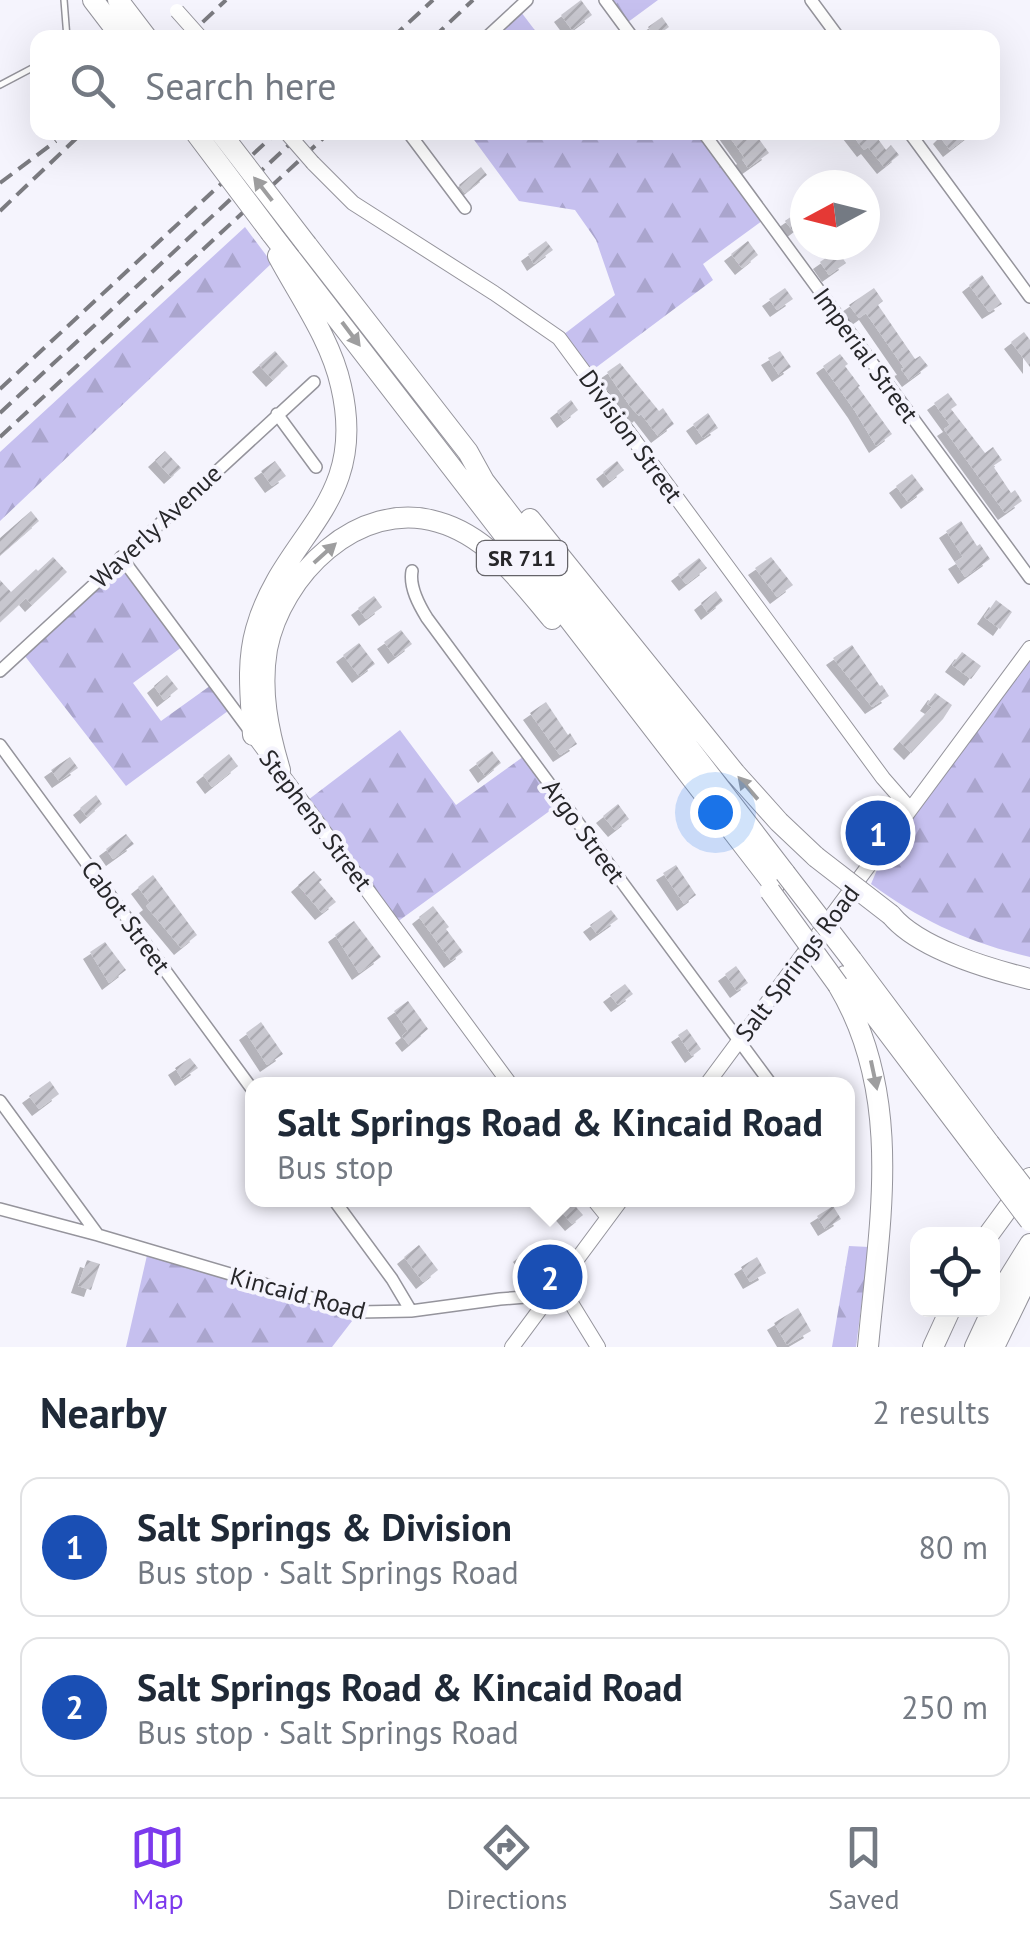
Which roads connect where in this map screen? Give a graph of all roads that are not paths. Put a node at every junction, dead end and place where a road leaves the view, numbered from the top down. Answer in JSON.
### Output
{"nodes":[{"id":1,"x":64,"y":0,"type":"edge"},
{"id":2,"x":94,"y":0,"type":"edge"},
{"id":3,"x":118,"y":0,"type":"edge"},
{"id":4,"x":527,"y":0,"type":"edge"},
{"id":5,"x":605,"y":0,"type":"edge"},
{"id":6,"x":811,"y":0,"type":"edge"},
{"id":7,"x":173,"y":6,"type":"edge"},
{"id":8,"x":66,"y":30,"type":"edge"},
{"id":9,"x":116,"y":30,"type":"edge"},
{"id":10,"x":141,"y":30,"type":"edge"},
{"id":11,"x":194,"y":30,"type":"edge"},
{"id":12,"x":495,"y":30,"type":"edge"},
{"id":13,"x":627,"y":30,"type":"edge"},
{"id":14,"x":833,"y":30,"type":"edge"},
{"id":15,"x":30,"y":70,"type":"edge"},
{"id":16,"x":0,"y":85,"type":"edge"},
{"id":17,"x":201,"y":140,"type":"edge"},
{"id":18,"x":225,"y":140,"type":"edge"},
{"id":19,"x":293,"y":140,"type":"edge"},
{"id":20,"x":414,"y":140,"type":"edge"},
{"id":21,"x":709,"y":140,"type":"edge"},
{"id":22,"x":915,"y":140,"type":"edge"},
{"id":23,"x":465,"y":208,"type":"dead end"},
{"id":24,"x":293,"y":256,"type":"junction"},
{"id":25,"x":1030,"y":297,"type":"edge"},
{"id":26,"x":314,"y":382,"type":"dead end"},
{"id":27,"x":277,"y":414,"type":"junction"},
{"id":28,"x":468,"y":452,"type":"junction"},
{"id":29,"x":316,"y":467,"type":"dead end"},
{"id":30,"x":121,"y":558,"type":"junction"},
{"id":31,"x":412,"y":571,"type":"dead end"},
{"id":32,"x":1030,"y":578,"type":"edge"},
{"id":33,"x":585,"y":641,"type":"junction"},
{"id":34,"x":1030,"y":648,"type":"edge"},
{"id":35,"x":0,"y":671,"type":"edge"},
{"id":36,"x":253,"y":735,"type":"junction"},
{"id":37,"x":0,"y":745,"type":"edge"},
{"id":38,"x":280,"y":770,"type":"junction"},
{"id":39,"x":910,"y":809,"type":"junction"},
{"id":40,"x":776,"y":883,"type":"junction"},
{"id":41,"x":891,"y":915,"type":"junction"},
{"id":42,"x":1030,"y":966,"type":"edge"},
{"id":43,"x":845,"y":973,"type":"junction"},
{"id":44,"x":1030,"y":979,"type":"edge"},
{"id":45,"x":738,"y":1042,"type":"junction"},
{"id":46,"x":505,"y":1077,"type":"edge"},
{"id":47,"x":711,"y":1077,"type":"edge"},
{"id":48,"x":766,"y":1077,"type":"edge"},
{"id":49,"x":245,"y":1079,"type":"edge"},
{"id":50,"x":0,"y":1100,"type":"edge"},
{"id":51,"x":984,"y":1148,"type":"junction"},
{"id":52,"x":1030,"y":1178,"type":"edge"},
{"id":53,"x":1030,"y":1196,"type":"edge"},
{"id":54,"x":339,"y":1207,"type":"edge"},
{"id":55,"x":600,"y":1207,"type":"edge"},
{"id":56,"x":615,"y":1207,"type":"edge"},
{"id":57,"x":0,"y":1209,"type":"edge"},
{"id":58,"x":607,"y":1216,"type":"junction"},
{"id":59,"x":1030,"y":1220,"type":"edge"},
{"id":60,"x":994,"y":1227,"type":"edge"},
{"id":61,"x":98,"y":1235,"type":"junction"},
{"id":62,"x":1030,"y":1244,"type":"edge"},
{"id":63,"x":1030,"y":1273,"type":"edge"},
{"id":64,"x":550,"y":1295,"type":"junction"},
{"id":65,"x":411,"y":1311,"type":"junction"},
{"id":66,"x":947,"y":1317,"type":"edge"},
{"id":67,"x":512,"y":1347,"type":"edge"},
{"id":68,"x":598,"y":1347,"type":"edge"},
{"id":69,"x":868,"y":1347,"type":"edge"},
{"id":70,"x":932,"y":1347,"type":"edge"},
{"id":71,"x":975,"y":1347,"type":"edge"},
{"id":72,"x":994,"y":1347,"type":"edge"}],
"edges":[{"from":1,"to":8,"type":"lane"},
{"from":2,"to":9,"type":"highway"},
{"from":3,"to":10,"type":"highway"},
{"from":4,"to":12,"type":"street"},
{"from":5,"to":13,"type":"street"},
{"from":6,"to":14,"type":"street"},
{"from":7,"to":11,"type":"street","bridge":true},
{"from":15,"to":16,"type":"lane"},
{"from":17,"to":24,"type":"highway","bridge":true},
{"from":24,"to":18,"type":"highway","number":"SR 711","one_way":true,"bridge":true},
{"from":19,"to":39,"type":"street","name":"Division Street","bridge":true},
{"from":20,"to":23,"type":"street"},
{"from":21,"to":32,"type":"street","name":"Imperial Street"},
{"from":22,"to":25,"type":"street"},
{"from":24,"to":28,"type":"highway","number":"SR 711"},
{"from":24,"to":33,"type":"highway","number":"SR 711","one_way":true},
{"from":24,"to":36,"type":"highway"},
{"from":26,"to":27,"type":"street","name":"Waverly Avenue"},
{"from":27,"to":29,"type":"street"},
{"from":27,"to":30,"type":"street","name":"Waverly Avenue"},
{"from":28,"to":40,"type":"highway"},
{"from":41,"to":28,"type":"highway","one_way":true,"bridge":true},
{"from":30,"to":35,"type":"street","name":"Waverly Avenue"},
{"from":30,"to":36,"type":"street","name":"Stephens Street"},
{"from":31,"to":45,"type":"street","name":"Argo Street"},
{"from":38,"to":33,"type":"highway","one_way":true},
{"from":33,"to":40,"type":"highway","number":"SR 711"},
{"from":34,"to":39,"type":"street","name":"Salt Springs Road"},
{"from":36,"to":38,"type":"street","name":"Stephens Street"},
{"from":37,"to":49,"type":"street","name":"Cabot Street"},
{"from":38,"to":46,"type":"street","name":"Stephens Street"},
{"from":39,"to":45,"type":"street","name":"Salt Springs Road"},
{"from":40,"to":43,"type":"highway","bridge":true},
{"from":40,"to":43,"type":"highway","bridge":true},
{"from":41,"to":42,"type":"highway"},
{"from":41,"to":44,"type":"highway"},
{"from":43,"to":51,"type":"highway"},
{"from":43,"to":69,"type":"highway","one_way":true},
{"from":45,"to":47,"type":"street","name":"Salt Springs Road"},
{"from":45,"to":48,"type":"street","name":"Argo Street"},
{"from":50,"to":61,"type":"street"},
{"from":51,"to":53,"type":"highway","bridge":true},
{"from":51,"to":59,"type":"highway","bridge":true},
{"from":52,"to":60,"type":"highway"},
{"from":54,"to":65,"type":"street"},
{"from":55,"to":58,"type":"street"},
{"from":56,"to":58,"type":"street"},
{"from":57,"to":61,"type":"street","name":"Kincaid Road"},
{"from":58,"to":64,"type":"street"},
{"from":61,"to":65,"type":"street","name":"Kincaid Road"},
{"from":62,"to":71,"type":"highway"},
{"from":63,"to":72,"type":"highway"},
{"from":64,"to":65,"type":"street","name":"Kincaid Road"},
{"from":64,"to":67,"type":"street"},
{"from":64,"to":68,"type":"street"},
{"from":66,"to":70,"type":"highway"}]}
